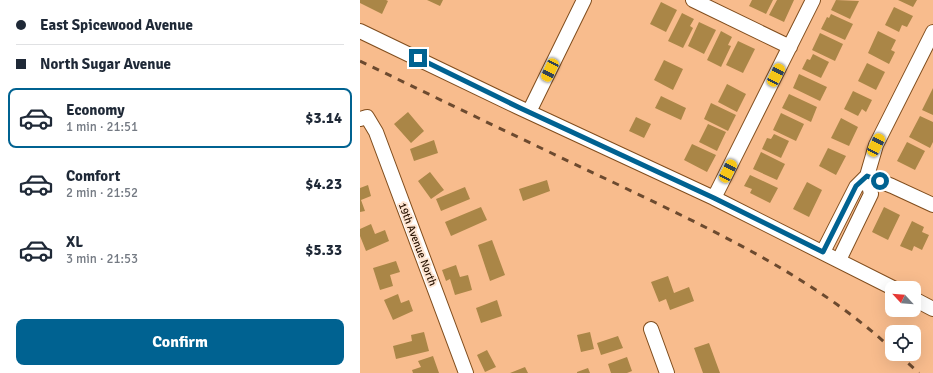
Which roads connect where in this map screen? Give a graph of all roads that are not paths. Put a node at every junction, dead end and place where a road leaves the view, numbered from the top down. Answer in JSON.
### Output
{"nodes":[{"id":1,"x":584,"y":0,"type":"edge"},
{"id":2,"x":694,"y":0,"type":"edge"},
{"id":3,"x":813,"y":0,"type":"edge"},
{"id":4,"x":360,"y":31,"type":"edge"},
{"id":5,"x":933,"y":32,"type":"edge"},
{"id":6,"x":790,"y":47,"type":"junction"},
{"id":7,"x":529,"y":112,"type":"junction"},
{"id":8,"x":364,"y":118,"type":"edge"},
{"id":9,"x":867,"y":176,"type":"junction"},
{"id":10,"x":714,"y":198,"type":"junction"},
{"id":11,"x":933,"y":205,"type":"edge"},
{"id":12,"x":823,"y":252,"type":"junction"},
{"id":13,"x":839,"y":260,"type":"junction"},
{"id":14,"x":885,"y":284,"type":"edge"},
{"id":15,"x":921,"y":303,"type":"edge"},
{"id":16,"x":933,"y":309,"type":"edge"},
{"id":17,"x":651,"y":329,"type":"dead end"},
{"id":18,"x":466,"y":373,"type":"edge"},
{"id":19,"x":667,"y":373,"type":"edge"}],
"edges":[{"from":1,"to":7,"type":"street"},
{"from":2,"to":6,"type":"street"},
{"from":3,"to":6,"type":"street"},
{"from":4,"to":7,"type":"street"},
{"from":5,"to":9,"type":"street"},
{"from":6,"to":10,"type":"street"},
{"from":7,"to":10,"type":"street"},
{"from":8,"to":18,"type":"street","name":"19th Avenue North"},
{"from":9,"to":11,"type":"street"},
{"from":9,"to":12,"type":"street"},
{"from":9,"to":13,"type":"street"},
{"from":10,"to":12,"type":"street"},
{"from":12,"to":13,"type":"street"},
{"from":13,"to":14,"type":"street"},
{"from":15,"to":16,"type":"street"},
{"from":17,"to":19,"type":"street"}]}
